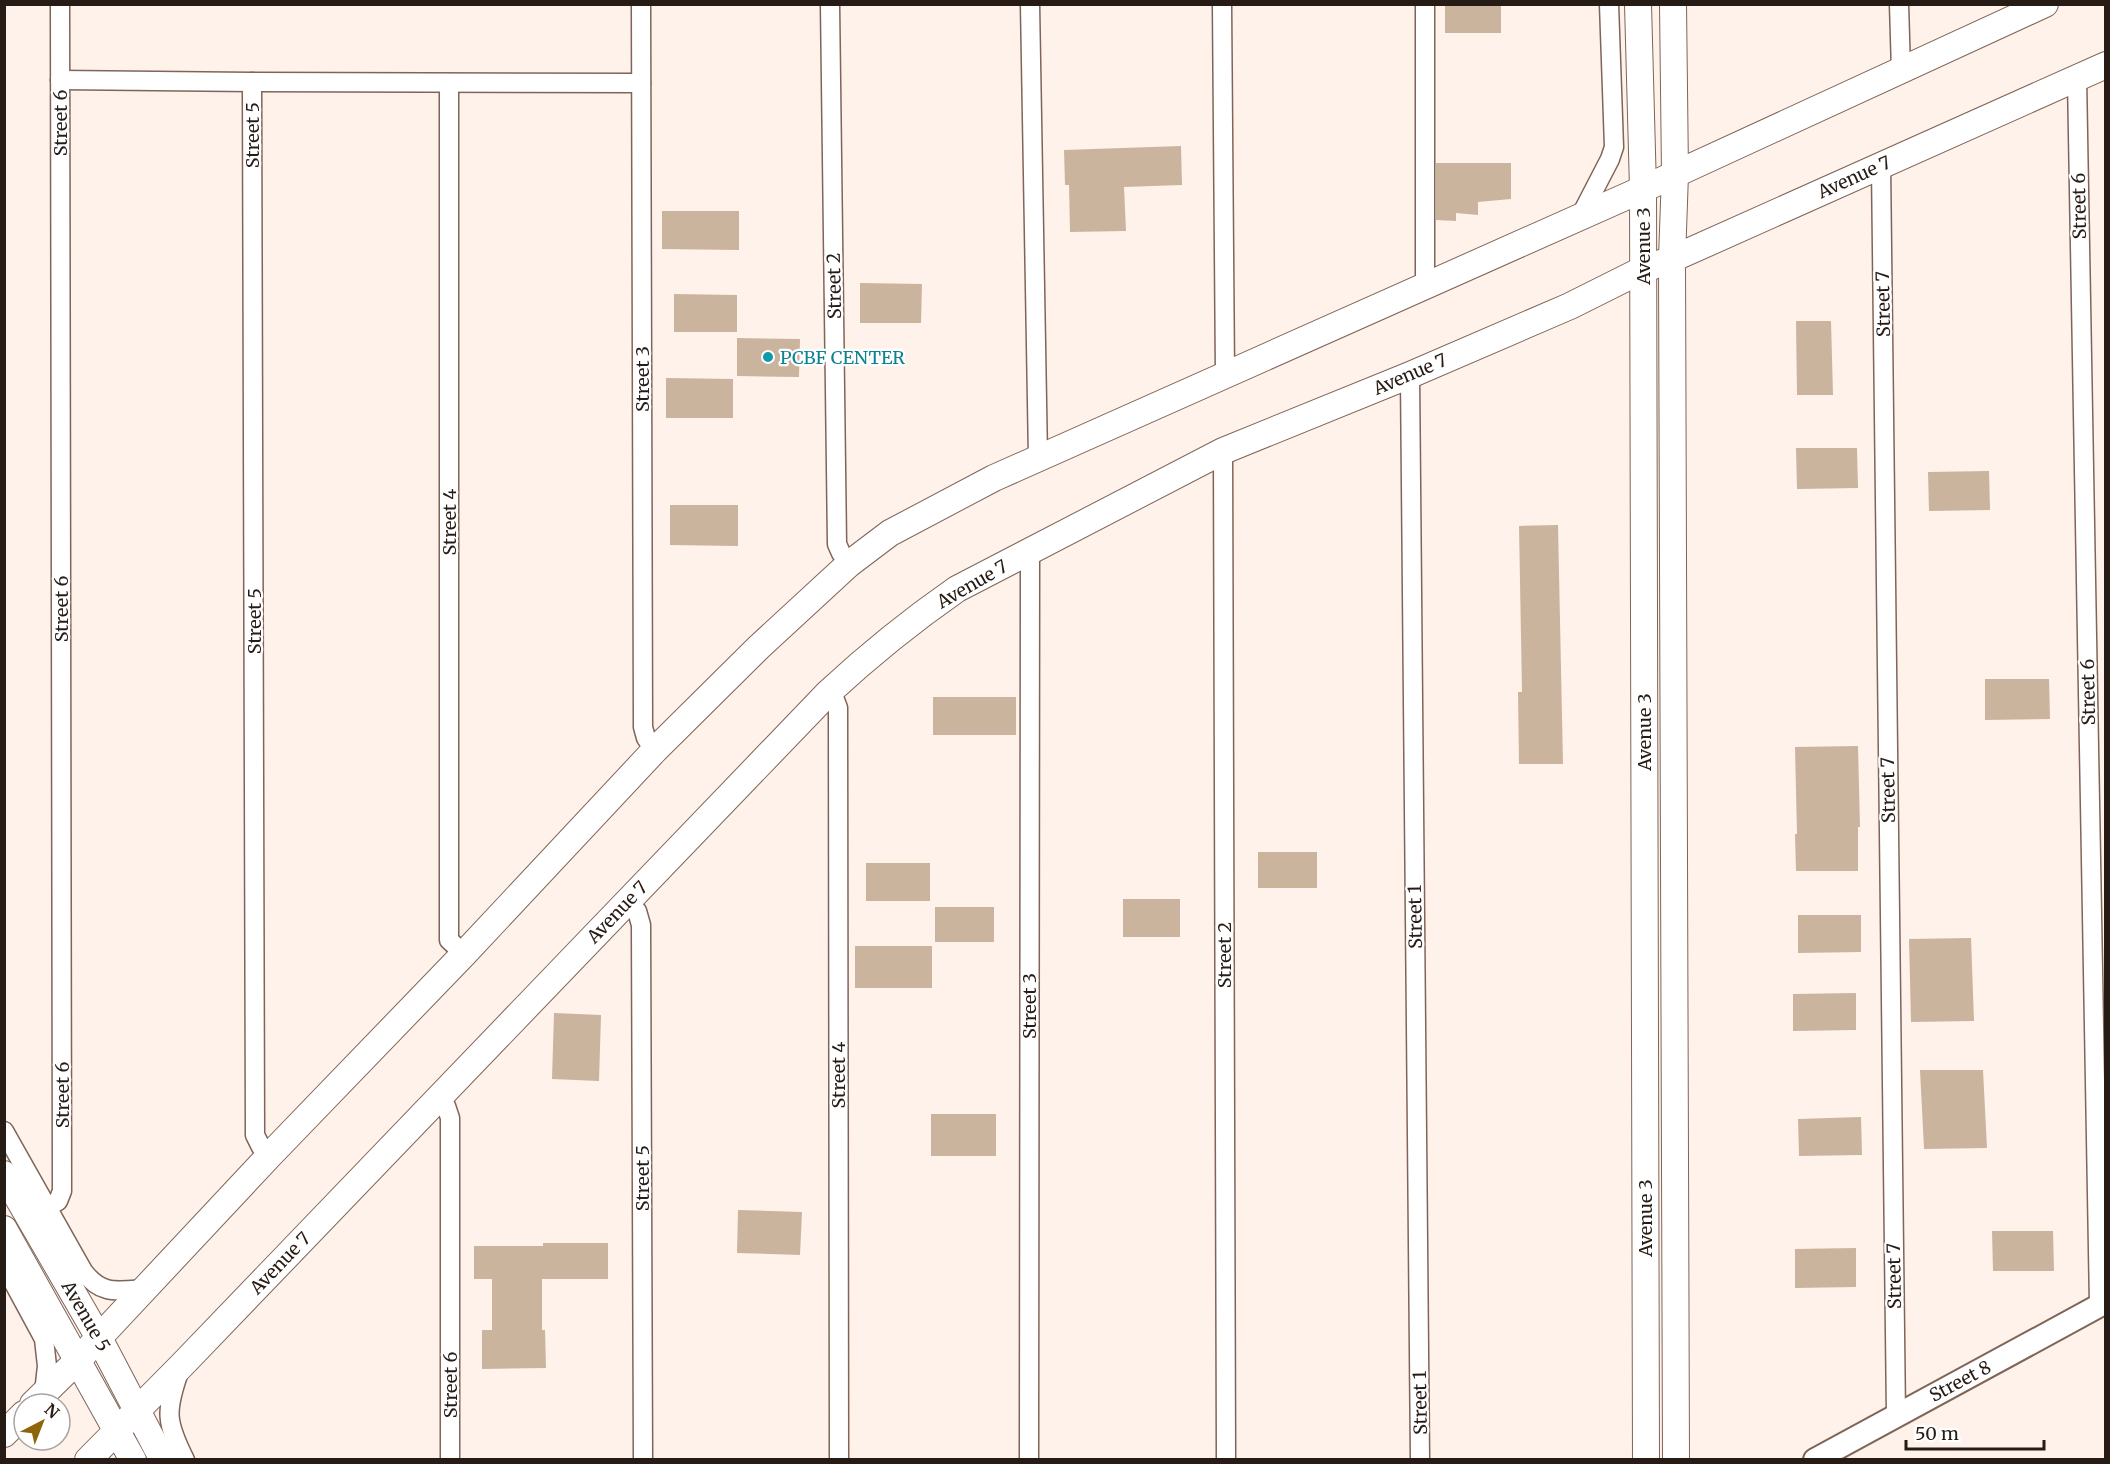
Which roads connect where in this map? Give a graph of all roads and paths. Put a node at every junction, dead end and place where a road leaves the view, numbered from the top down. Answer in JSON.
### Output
{"nodes":[{"id":1,"x":60,"y":4,"type":"edge"},
{"id":2,"x":641,"y":4,"type":"edge"},
{"id":3,"x":830,"y":4,"type":"edge"},
{"id":4,"x":1030,"y":4,"type":"edge"},
{"id":5,"x":1222,"y":4,"type":"edge"},
{"id":6,"x":1425,"y":4,"type":"edge"},
{"id":7,"x":1609,"y":4,"type":"edge"},
{"id":8,"x":1638,"y":4,"type":"edge"},
{"id":9,"x":1673,"y":4,"type":"edge"},
{"id":10,"x":1899,"y":4,"type":"edge"},
{"id":11,"x":2045,"y":4,"type":"edge"},
{"id":12,"x":2106,"y":65,"type":"edge"},
{"id":13,"x":1901,"y":71,"type":"junction"},
{"id":14,"x":2077,"y":78,"type":"junction"},
{"id":15,"x":60,"y":80,"type":"junction"},
{"id":16,"x":252,"y":82,"type":"junction"},
{"id":17,"x":449,"y":82,"type":"junction"},
{"id":18,"x":641,"y":82,"type":"junction"},
{"id":19,"x":1612,"y":96,"type":"junction"},
{"id":20,"x":1641,"y":96,"type":"junction"},
{"id":21,"x":1881,"y":165,"type":"junction"},
{"id":22,"x":1675,"y":174,"type":"junction"},
{"id":23,"x":1643,"y":189,"type":"junction"},
{"id":24,"x":1581,"y":217,"type":"junction"},
{"id":25,"x":1672,"y":259,"type":"junction"},
{"id":26,"x":1642,"y":270,"type":"junction"},
{"id":27,"x":1425,"y":286,"type":"junction"},
{"id":28,"x":1226,"y":375,"type":"junction"},
{"id":29,"x":1410,"y":375,"type":"junction"},
{"id":30,"x":1223,"y":451,"type":"junction"},
{"id":31,"x":1038,"y":458,"type":"junction"},
{"id":32,"x":1030,"y":552,"type":"junction"},
{"id":33,"x":849,"y":564,"type":"junction"},
{"id":34,"x":828,"y":693,"type":"junction"},
{"id":35,"x":655,"y":750,"type":"junction"},
{"id":36,"x":626,"y":902,"type":"junction"},
{"id":37,"x":464,"y":954,"type":"junction"},
{"id":38,"x":438,"y":1098,"type":"junction"},
{"id":39,"x":4,"y":1131,"type":"edge"},
{"id":40,"x":270,"y":1155,"type":"junction"},
{"id":41,"x":4,"y":1174,"type":"edge"},
{"id":42,"x":48,"y":1207,"type":"junction"},
{"id":43,"x":4,"y":1229,"type":"edge"},
{"id":44,"x":64,"y":1258,"type":"junction"},
{"id":45,"x":4,"y":1265,"type":"edge"},
{"id":46,"x":144,"y":1289,"type":"junction"},
{"id":47,"x":33,"y":1297,"type":"junction"},
{"id":48,"x":2102,"y":1304,"type":"edge"},
{"id":49,"x":99,"y":1338,"type":"junction"},
{"id":50,"x":79,"y":1359,"type":"junction"},
{"id":51,"x":177,"y":1369,"type":"junction"},
{"id":52,"x":117,"y":1370,"type":"junction"},
{"id":53,"x":40,"y":1392,"type":"edge"},
{"id":54,"x":44,"y":1392,"type":"edge"},
{"id":55,"x":138,"y":1410,"type":"junction"},
{"id":56,"x":1896,"y":1416,"type":"junction"},
{"id":57,"x":118,"y":1430,"type":"junction"},
{"id":58,"x":88,"y":1460,"type":"edge"},
{"id":59,"x":133,"y":1460,"type":"edge"},
{"id":60,"x":163,"y":1460,"type":"edge"},
{"id":61,"x":185,"y":1460,"type":"edge"},
{"id":62,"x":450,"y":1460,"type":"edge"},
{"id":63,"x":643,"y":1460,"type":"edge"},
{"id":64,"x":838,"y":1460,"type":"edge"},
{"id":65,"x":1029,"y":1460,"type":"edge"},
{"id":66,"x":1226,"y":1460,"type":"edge"},
{"id":67,"x":1420,"y":1460,"type":"edge"},
{"id":68,"x":1646,"y":1460,"type":"edge"},
{"id":69,"x":1676,"y":1460,"type":"edge"},
{"id":70,"x":1815,"y":1460,"type":"edge"}],
"edges":[{"from":1,"to":15,"type":"street","name":"Street 6"},
{"from":2,"to":18,"type":"street","name":"Street 3"},
{"from":3,"to":33,"type":"street","name":"Street 2"},
{"from":4,"to":31,"type":"street"},
{"from":5,"to":28,"type":"street"},
{"from":6,"to":27,"type":"street"},
{"from":7,"to":19,"type":"street"},
{"from":8,"to":20,"type":"main road","name":"Avenue 3"},
{"from":9,"to":22,"type":"main road","name":"Avenue 3"},
{"from":10,"to":13,"type":"street"},
{"from":11,"to":13,"type":"main road"},
{"from":12,"to":14,"type":"main road","name":"Avenue 7"},
{"from":13,"to":22,"type":"main road"},
{"from":14,"to":21,"type":"main road","name":"Avenue 7"},
{"from":14,"to":48,"type":"street","name":"Street 6"},
{"from":15,"to":16,"type":"street"},
{"from":15,"to":42,"type":"street","name":"Street 6"},
{"from":16,"to":17,"type":"street"},
{"from":16,"to":40,"type":"street","name":"Street 5"},
{"from":17,"to":18,"type":"street"},
{"from":17,"to":37,"type":"street","name":"Street 4"},
{"from":18,"to":35,"type":"street","name":"Street 3"},
{"from":19,"to":20,"type":"street"},
{"from":19,"to":24,"type":"street"},
{"from":20,"to":23,"type":"main road","name":"Avenue 3"},
{"from":21,"to":25,"type":"main road","name":"Avenue 7"},
{"from":21,"to":56,"type":"street","name":"Street 7"},
{"from":22,"to":23,"type":"main road"},
{"from":22,"to":25,"type":"main road","name":"Avenue 3"},
{"from":23,"to":24,"type":"main road"},
{"from":23,"to":26,"type":"main road","name":"Avenue 3"},
{"from":24,"to":27,"type":"main road"},
{"from":25,"to":26,"type":"main road","name":"Avenue 7"},
{"from":25,"to":69,"type":"main road","name":"Avenue 3"},
{"from":26,"to":29,"type":"main road","name":"Avenue 7"},
{"from":26,"to":68,"type":"main road","name":"Avenue 3"},
{"from":27,"to":28,"type":"main road"},
{"from":28,"to":31,"type":"main road"},
{"from":29,"to":30,"type":"main road","name":"Avenue 7"},
{"from":29,"to":67,"type":"street","name":"Street 1"},
{"from":30,"to":32,"type":"main road","name":"Avenue 7"},
{"from":30,"to":66,"type":"street","name":"Street 2"},
{"from":31,"to":33,"type":"main road"},
{"from":32,"to":34,"type":"main road","name":"Avenue 7"},
{"from":32,"to":65,"type":"street","name":"Street 3"},
{"from":33,"to":35,"type":"main road"},
{"from":34,"to":36,"type":"main road","name":"Avenue 7"},
{"from":34,"to":64,"type":"street","name":"Street 4"},
{"from":35,"to":37,"type":"main road"},
{"from":36,"to":38,"type":"main road","name":"Avenue 7"},
{"from":36,"to":63,"type":"street","name":"Street 5"},
{"from":37,"to":40,"type":"main road"},
{"from":38,"to":51,"type":"main road","name":"Avenue 7"},
{"from":38,"to":62,"type":"street","name":"Street 6"},
{"from":39,"to":42,"type":"street"},
{"from":40,"to":46,"type":"main road"},
{"from":41,"to":44,"type":"main road","name":"Avenue 5"},
{"from":42,"to":44,"type":"street"},
{"from":43,"to":47,"type":"main road","name":"Avenue 5"},
{"from":44,"to":46,"type":"street"},
{"from":44,"to":49,"type":"main road","name":"Avenue 5"},
{"from":45,"to":47,"type":"street"},
{"from":46,"to":49,"type":"main road"},
{"from":47,"to":50,"type":"main road","name":"Avenue 5"},
{"from":47,"to":53,"type":"street"},
{"from":48,"to":56,"type":"street","name":"Street 8"},
{"from":49,"to":50,"type":"main road"},
{"from":49,"to":52,"type":"main road","name":"Avenue 5"},
{"from":50,"to":54,"type":"main road"},
{"from":50,"to":57,"type":"main road","name":"Avenue 5"},
{"from":51,"to":52,"type":"main road"},
{"from":51,"to":55,"type":"main road","name":"Avenue 7"},
{"from":51,"to":61,"type":"street"},
{"from":52,"to":55,"type":"main road","name":"Avenue 5"},
{"from":55,"to":57,"type":"main road","name":"Avenue 7"},
{"from":55,"to":60,"type":"main road","name":"Avenue 5"},
{"from":56,"to":70,"type":"street","name":"Street 8"},
{"from":57,"to":58,"type":"main road","name":"Avenue 7"},
{"from":57,"to":59,"type":"main road","name":"Avenue 5"}]}
